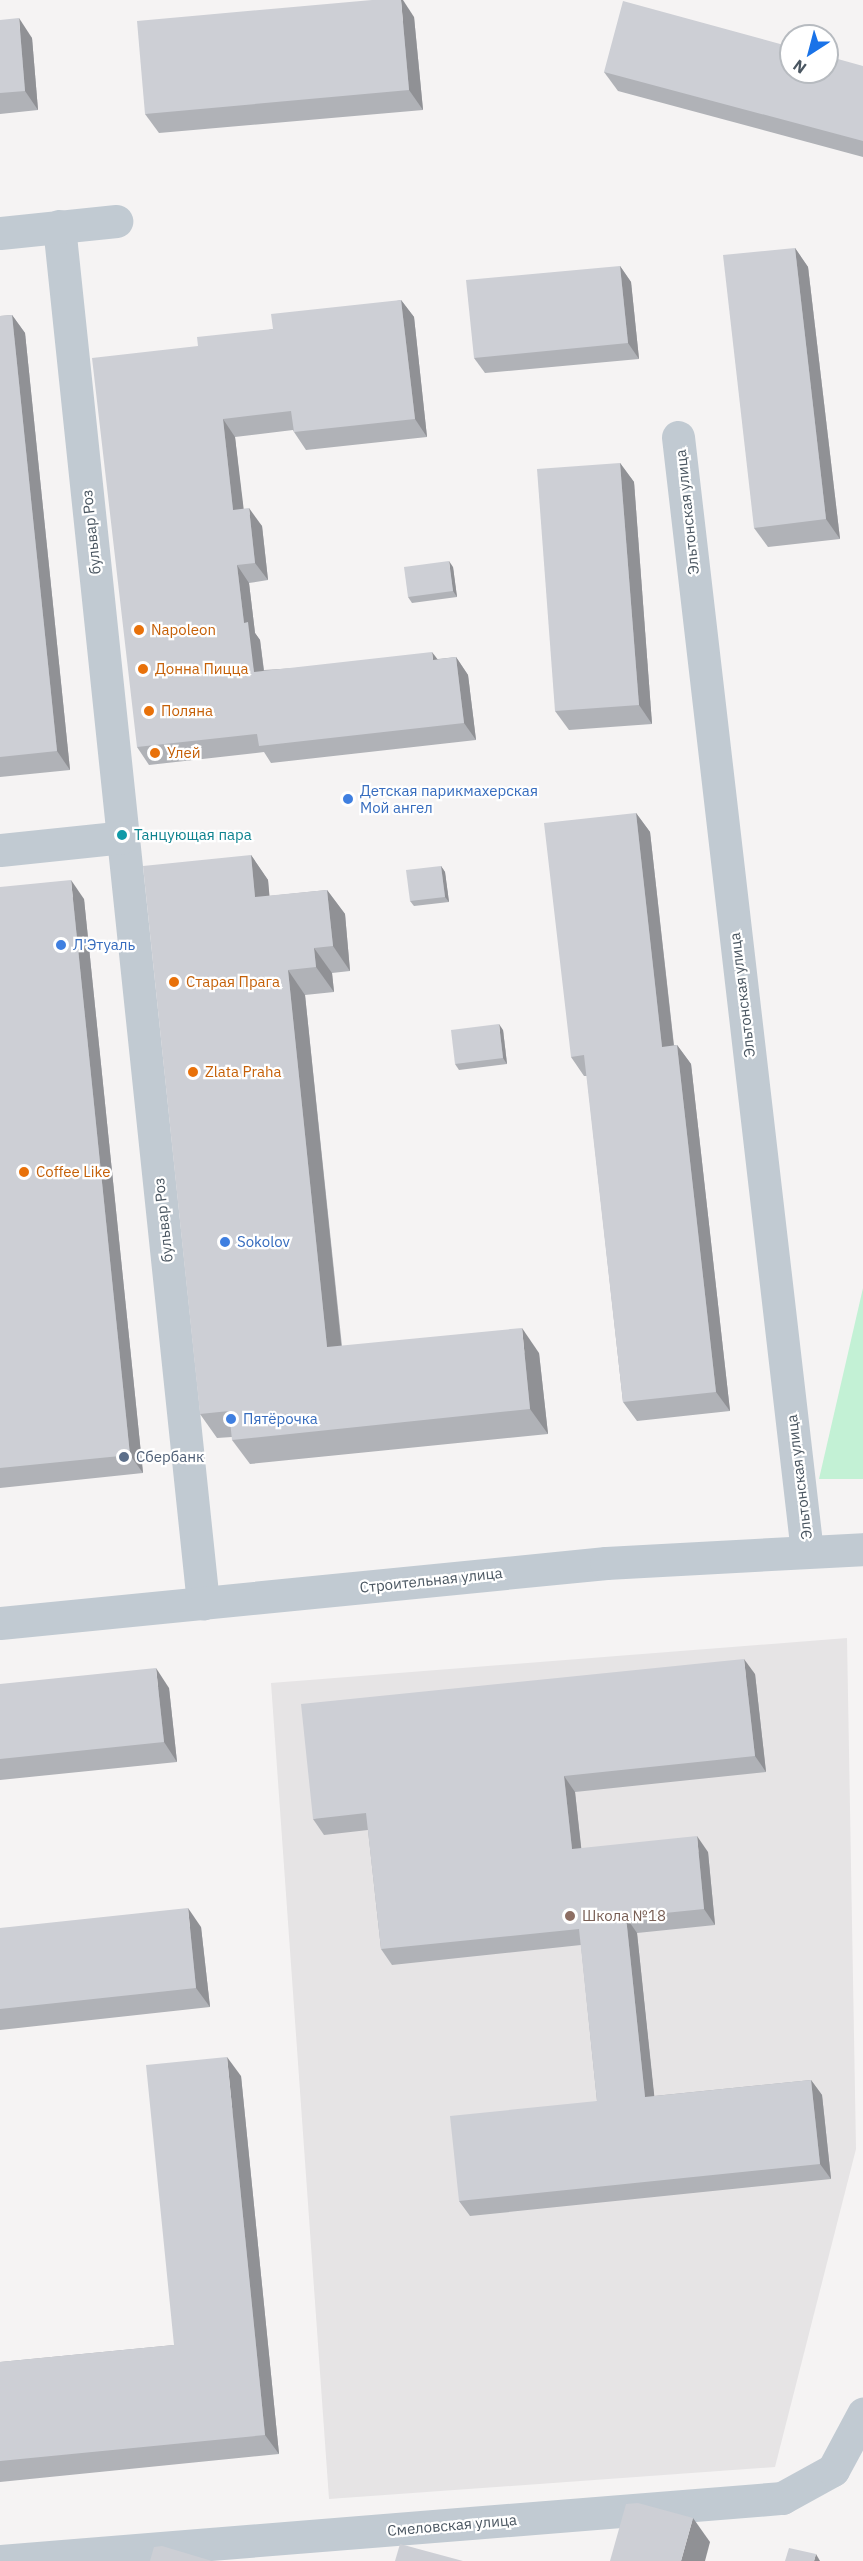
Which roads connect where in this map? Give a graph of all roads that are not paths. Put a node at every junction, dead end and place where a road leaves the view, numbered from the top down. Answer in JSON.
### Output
{"nodes":[{"id":1,"x":116,"y":221,"type":"dead end"},
{"id":2,"x":59,"y":226,"type":"junction"},
{"id":3,"x":0,"y":233,"type":"edge"},
{"id":4,"x":678,"y":437,"type":"dead end"},
{"id":5,"x":123,"y":837,"type":"junction"},
{"id":6,"x":0,"y":850,"type":"edge"},
{"id":7,"x":863,"y":1549,"type":"edge"},
{"id":8,"x":807,"y":1552,"type":"junction"},
{"id":9,"x":203,"y":1603,"type":"junction"},
{"id":10,"x":0,"y":1623,"type":"edge"},
{"id":11,"x":863,"y":2414,"type":"edge"},
{"id":12,"x":0,"y":2561,"type":"edge"}],
"edges":[{"from":1,"to":2,"type":"street"},
{"from":2,"to":3,"type":"street"},
{"from":2,"to":5,"type":"street","name":"бульвар Роз"},
{"from":4,"to":8,"type":"street","name":"Эльтонская улица"},
{"from":5,"to":6,"type":"street"},
{"from":5,"to":9,"type":"street","name":"бульвар Роз"},
{"from":7,"to":8,"type":"street","name":"Строительная улица"},
{"from":8,"to":9,"type":"street","name":"Строительная улица"},
{"from":9,"to":10,"type":"street","name":"Строительная улица"},
{"from":11,"to":12,"type":"street","name":"Смеловская улица"}]}
